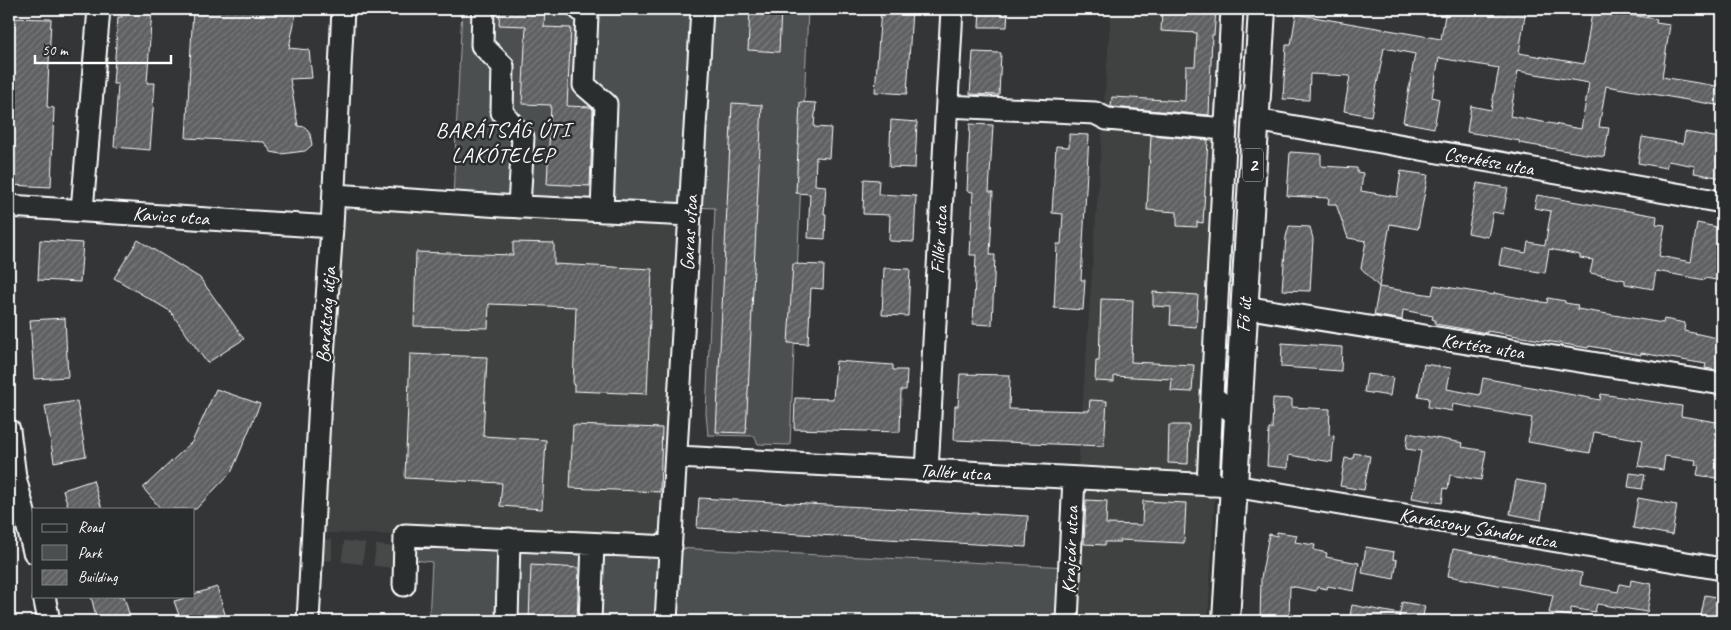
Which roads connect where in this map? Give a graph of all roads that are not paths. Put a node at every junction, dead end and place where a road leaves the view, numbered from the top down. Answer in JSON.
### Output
{"nodes":[{"id":1,"x":99,"y":9,"type":"edge"},
{"id":2,"x":342,"y":9,"type":"edge"},
{"id":3,"x":484,"y":9,"type":"edge"},
{"id":4,"x":579,"y":9,"type":"edge"},
{"id":5,"x":702,"y":9,"type":"edge"},
{"id":6,"x":952,"y":9,"type":"edge"},
{"id":7,"x":1232,"y":9,"type":"edge"},
{"id":8,"x":1262,"y":9,"type":"edge"},
{"id":9,"x":946,"y":106,"type":"junction"},
{"id":10,"x":1256,"y":120,"type":"junction"},
{"id":11,"x":1225,"y":129,"type":"junction"},
{"id":12,"x":334,"y":195,"type":"junction"},
{"id":13,"x":1722,"y":202,"type":"edge"},
{"id":14,"x":9,"y":206,"type":"edge"},
{"id":15,"x":519,"y":207,"type":"junction"},
{"id":16,"x":82,"y":210,"type":"junction"},
{"id":17,"x":602,"y":211,"type":"junction"},
{"id":18,"x":690,"y":215,"type":"junction"},
{"id":19,"x":332,"y":227,"type":"junction"},
{"id":20,"x":1244,"y":307,"type":"junction"},
{"id":21,"x":1722,"y":384,"type":"edge"},
{"id":22,"x":1212,"y":396,"type":"junction"},
{"id":23,"x":1238,"y":416,"type":"junction"},
{"id":24,"x":9,"y":430,"type":"edge"},
{"id":25,"x":677,"y":457,"type":"junction"},
{"id":26,"x":927,"y":471,"type":"junction"},
{"id":27,"x":1074,"y":478,"type":"junction"},
{"id":28,"x":1208,"y":485,"type":"junction"},
{"id":29,"x":1234,"y":486,"type":"junction"},
{"id":30,"x":509,"y":539,"type":"junction"},
{"id":31,"x":32,"y":544,"type":"edge"},
{"id":32,"x":593,"y":544,"type":"junction"},
{"id":33,"x":670,"y":547,"type":"junction"},
{"id":34,"x":1722,"y":569,"type":"edge"},
{"id":35,"x":404,"y":585,"type":"dead end"},
{"id":36,"x":44,"y":598,"type":"edge"},
{"id":37,"x":49,"y":621,"type":"edge"},
{"id":38,"x":308,"y":621,"type":"edge"},
{"id":39,"x":507,"y":621,"type":"edge"},
{"id":40,"x":590,"y":621,"type":"edge"},
{"id":41,"x":666,"y":621,"type":"edge"},
{"id":42,"x":1068,"y":621,"type":"edge"},
{"id":43,"x":1226,"y":621,"type":"edge"}],
"edges":[{"from":1,"to":16,"type":"street"},
{"from":2,"to":12,"type":"street","name":"Barátság útja"},
{"from":3,"to":15,"type":"street"},
{"from":4,"to":17,"type":"street"},
{"from":5,"to":18,"type":"street","name":"Garas utca"},
{"from":6,"to":9,"type":"street","name":"Fillér utca"},
{"from":7,"to":11,"type":"street"},
{"from":8,"to":10,"type":"main road","name":"Fő út","number":"2"},
{"from":9,"to":11,"type":"street"},
{"from":9,"to":26,"type":"street","name":"Fillér utca"},
{"from":10,"to":13,"type":"street","name":"Cserkész utca"},
{"from":10,"to":20,"type":"main road","name":"Fő út","number":"2"},
{"from":11,"to":22,"type":"street"},
{"from":12,"to":15,"type":"street"},
{"from":12,"to":19,"type":"street","name":"Barátság útja"},
{"from":14,"to":16,"type":"street","name":"Kavics utca"},
{"from":15,"to":17,"type":"street"},
{"from":16,"to":19,"type":"street","name":"Kavics utca"},
{"from":17,"to":18,"type":"street"},
{"from":18,"to":25,"type":"street","name":"Garas utca"},
{"from":19,"to":38,"type":"street","name":"Barátság útja"},
{"from":20,"to":21,"type":"street","name":"Kertész utca"},
{"from":20,"to":23,"type":"main road","name":"Fő út","number":"2"},
{"from":22,"to":23,"type":"street"},
{"from":22,"to":28,"type":"street"},
{"from":23,"to":29,"type":"main road","name":"Fő út","number":"2"},
{"from":24,"to":31,"type":"street"},
{"from":25,"to":26,"type":"street","name":"Tallér utca"},
{"from":25,"to":33,"type":"street","name":"Garas utca"},
{"from":26,"to":27,"type":"street","name":"Tallér utca"},
{"from":27,"to":28,"type":"street","name":"Tallér utca"},
{"from":27,"to":42,"type":"street","name":"Krajcár utca"},
{"from":28,"to":29,"type":"street","name":"Tallér utca"},
{"from":29,"to":34,"type":"street","name":"Karácsony Sándor utca"},
{"from":29,"to":43,"type":"main road","name":"Fő út","number":"2"},
{"from":30,"to":32,"type":"street"},
{"from":30,"to":35,"type":"street"},
{"from":30,"to":39,"type":"street"},
{"from":32,"to":33,"type":"street"},
{"from":32,"to":40,"type":"street"},
{"from":33,"to":41,"type":"street","name":"Garas utca"},
{"from":36,"to":37,"type":"street"}]}
